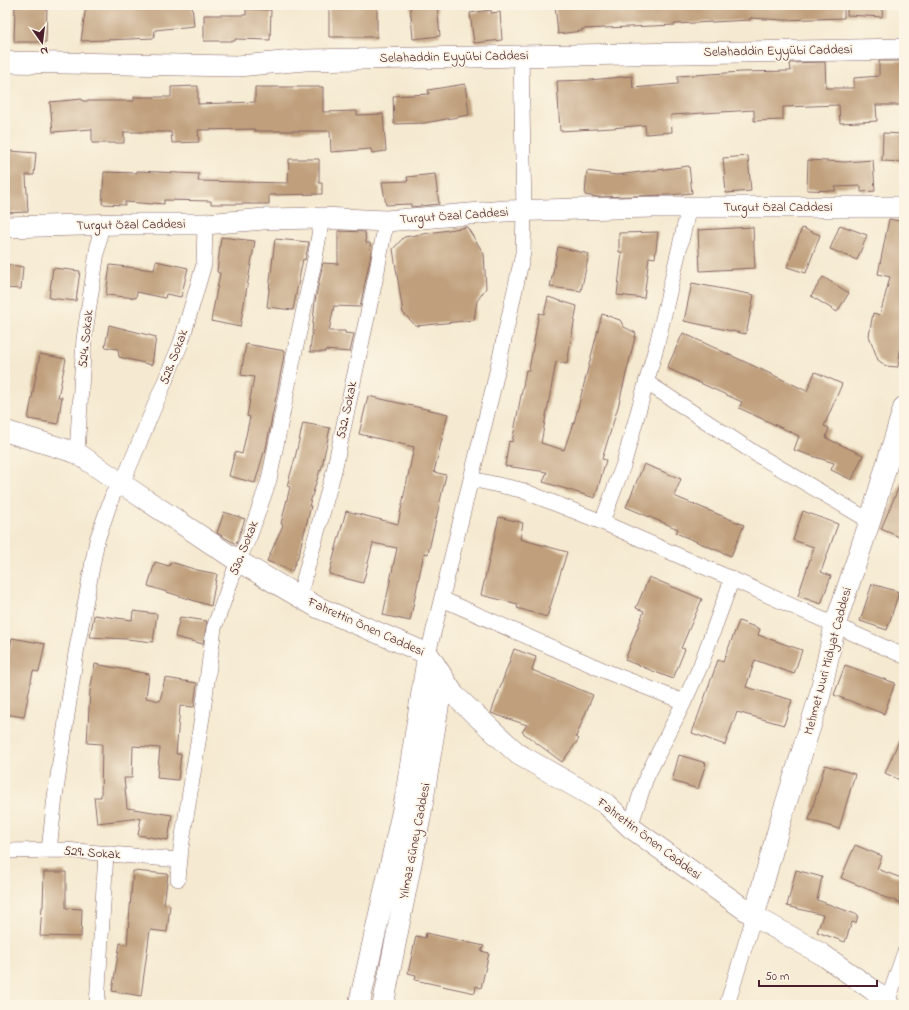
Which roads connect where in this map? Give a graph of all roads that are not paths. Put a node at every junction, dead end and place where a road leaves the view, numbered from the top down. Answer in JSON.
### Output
{"nodes":[{"id":1,"x":904,"y":49,"type":"edge"},
{"id":2,"x":521,"y":55,"type":"junction"},
{"id":3,"x":5,"y":62,"type":"edge"},
{"id":4,"x":689,"y":207,"type":"junction"},
{"id":5,"x":904,"y":208,"type":"edge"},
{"id":6,"x":524,"y":211,"type":"junction"},
{"id":7,"x":322,"y":218,"type":"junction"},
{"id":8,"x":386,"y":221,"type":"junction"},
{"id":9,"x":205,"y":224,"type":"junction"},
{"id":10,"x":101,"y":225,"type":"junction"},
{"id":11,"x":5,"y":227,"type":"edge"},
{"id":12,"x":646,"y":382,"type":"junction"},
{"id":13,"x":904,"y":407,"type":"edge"},
{"id":14,"x":5,"y":431,"type":"edge"},
{"id":15,"x":900,"y":437,"type":"edge"},
{"id":16,"x":77,"y":453,"type":"junction"},
{"id":17,"x":471,"y":479,"type":"junction"},
{"id":18,"x":122,"y":484,"type":"junction"},
{"id":19,"x":870,"y":521,"type":"junction"},
{"id":20,"x":602,"y":522,"type":"junction"},
{"id":21,"x":238,"y":561,"type":"junction"},
{"id":22,"x":732,"y":579,"type":"junction"},
{"id":23,"x":299,"y":597,"type":"junction"},
{"id":24,"x":442,"y":599,"type":"junction"},
{"id":25,"x":835,"y":625,"type":"junction"},
{"id":26,"x":428,"y":654,"type":"junction"},
{"id":27,"x":904,"y":656,"type":"edge"},
{"id":28,"x":443,"y":677,"type":"junction"},
{"id":29,"x":684,"y":702,"type":"junction"},
{"id":30,"x":630,"y":827,"type":"junction"},
{"id":31,"x":49,"y":850,"type":"junction"},
{"id":32,"x":5,"y":851,"type":"edge"},
{"id":33,"x":106,"y":854,"type":"junction"},
{"id":34,"x":179,"y":860,"type":"junction"},
{"id":35,"x":178,"y":879,"type":"dead end"},
{"id":36,"x":754,"y":916,"type":"junction"},
{"id":37,"x":904,"y":954,"type":"edge"},
{"id":38,"x":888,"y":1004,"type":"edge"},
{"id":39,"x":97,"y":1005,"type":"edge"},
{"id":40,"x":359,"y":1005,"type":"edge"},
{"id":41,"x":383,"y":1005,"type":"edge"},
{"id":42,"x":727,"y":1005,"type":"edge"}],
"edges":[{"from":1,"to":2,"type":"street","name":"Selahaddin Eyyübi Caddesi"},
{"from":2,"to":3,"type":"street","name":"Selahaddin Eyyübi Caddesi"},
{"from":2,"to":6,"type":"street"},
{"from":4,"to":5,"type":"street","name":"Turgut Özal Caddesi"},
{"from":4,"to":6,"type":"street","name":"Turgut Özal Caddesi"},
{"from":4,"to":12,"type":"street"},
{"from":6,"to":8,"type":"street","name":"Turgut Özal Caddesi"},
{"from":6,"to":17,"type":"street"},
{"from":7,"to":8,"type":"street","name":"Turgut Özal Caddesi"},
{"from":7,"to":9,"type":"street","name":"Turgut Özal Caddesi"},
{"from":7,"to":21,"type":"street","name":"530. Sokak"},
{"from":8,"to":23,"type":"street","name":"532. Sokak"},
{"from":9,"to":10,"type":"street","name":"Turgut Özal Caddesi"},
{"from":9,"to":18,"type":"street","name":"528. Sokak"},
{"from":10,"to":11,"type":"street","name":"Turgut Özal Caddesi"},
{"from":10,"to":16,"type":"street","name":"524. Sokak"},
{"from":12,"to":19,"type":"street"},
{"from":12,"to":20,"type":"street"},
{"from":13,"to":15,"type":"street","name":"Mehmet Nuri Midyat Caddesi"},
{"from":14,"to":16,"type":"street","name":"Fahrettin Önen Caddesi"},
{"from":15,"to":19,"type":"street","name":"Mehmet Nuri Midyat Caddesi"},
{"from":16,"to":18,"type":"street","name":"Fahrettin Önen Caddesi"},
{"from":17,"to":20,"type":"street"},
{"from":17,"to":24,"type":"street"},
{"from":18,"to":21,"type":"street","name":"Fahrettin Önen Caddesi"},
{"from":18,"to":31,"type":"street","name":"528. Sokak"},
{"from":19,"to":25,"type":"street","name":"Mehmet Nuri Midyat Caddesi"},
{"from":20,"to":22,"type":"street"},
{"from":21,"to":23,"type":"street","name":"Fahrettin Önen Caddesi"},
{"from":21,"to":34,"type":"street","name":"530. Sokak"},
{"from":22,"to":25,"type":"street"},
{"from":22,"to":29,"type":"street"},
{"from":23,"to":26,"type":"street","name":"Fahrettin Önen Caddesi"},
{"from":24,"to":26,"type":"street"},
{"from":24,"to":29,"type":"street"},
{"from":25,"to":27,"type":"street"},
{"from":25,"to":36,"type":"street","name":"Mehmet Nuri Midyat Caddesi"},
{"from":26,"to":28,"type":"street","name":"Fahrettin Önen Caddesi"},
{"from":26,"to":40,"type":"street"},
{"from":28,"to":30,"type":"street","name":"Fahrettin Önen Caddesi"},
{"from":28,"to":41,"type":"street","name":"Yılmaz Güney Caddesi"},
{"from":29,"to":30,"type":"street"},
{"from":30,"to":36,"type":"street","name":"Fahrettin Önen Caddesi"},
{"from":31,"to":32,"type":"street","name":"529. Sokak"},
{"from":31,"to":33,"type":"street","name":"529. Sokak"},
{"from":33,"to":34,"type":"street","name":"529. Sokak"},
{"from":33,"to":39,"type":"street"},
{"from":34,"to":35,"type":"street","name":"530. Sokak"},
{"from":36,"to":38,"type":"street","name":"Fahrettin Önen Caddesi"},
{"from":36,"to":42,"type":"street"},
{"from":37,"to":38,"type":"street"}]}
